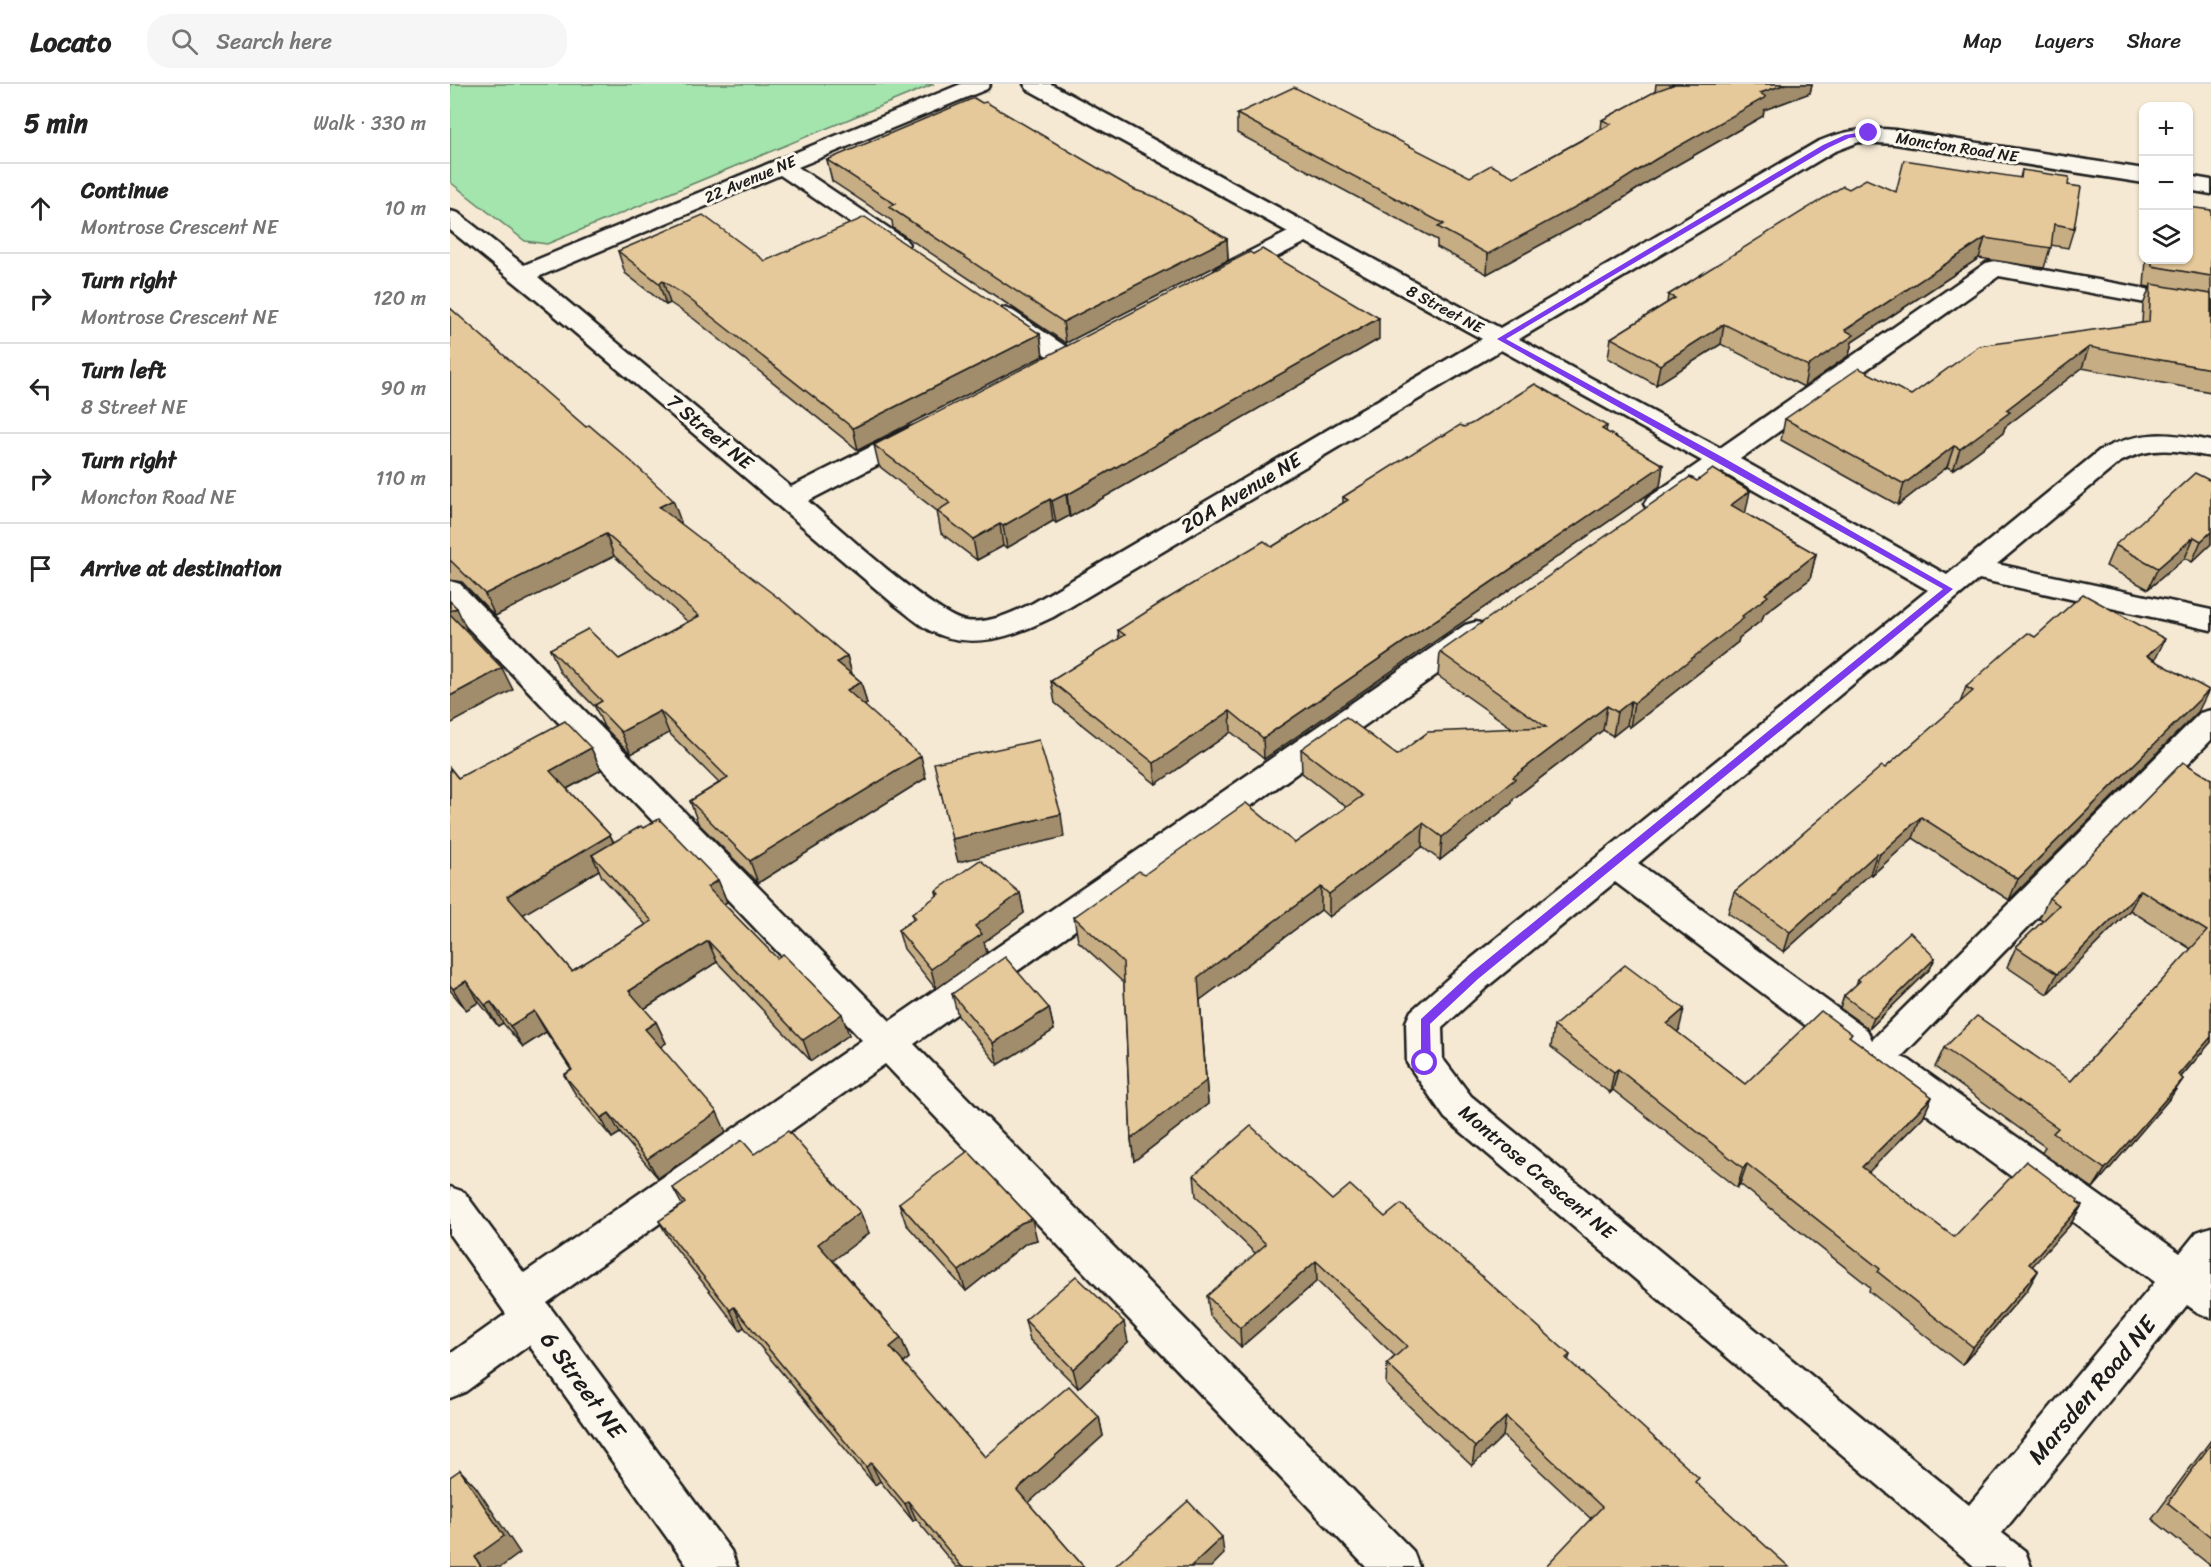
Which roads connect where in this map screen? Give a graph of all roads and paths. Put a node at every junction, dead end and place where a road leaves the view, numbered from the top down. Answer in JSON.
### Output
{"nodes":[{"id":1,"x":979,"y":84,"type":"edge"},
{"id":2,"x":1035,"y":84,"type":"edge"},
{"id":3,"x":781,"y":166,"type":"junction"},
{"id":4,"x":2139,"y":175,"type":"edge"},
{"id":5,"x":2193,"y":184,"type":"edge"},
{"id":6,"x":2211,"y":187,"type":"edge"},
{"id":7,"x":450,"y":218,"type":"edge"},
{"id":8,"x":1305,"y":233,"type":"junction"},
{"id":9,"x":920,"y":260,"type":"edge"},
{"id":10,"x":521,"y":274,"type":"junction"},
{"id":11,"x":1209,"y":282,"type":"edge"},
{"id":12,"x":988,"y":305,"type":"edge"},
{"id":13,"x":2211,"y":308,"type":"edge"},
{"id":14,"x":1501,"y":339,"type":"junction"},
{"id":15,"x":1065,"y":357,"type":"edge"},
{"id":16,"x":941,"y":421,"type":"edge"},
{"id":17,"x":2211,"y":449,"type":"edge"},
{"id":18,"x":1721,"y":460,"type":"junction"},
{"id":19,"x":790,"y":499,"type":"junction"},
{"id":20,"x":1641,"y":516,"type":"edge"},
{"id":21,"x":1961,"y":579,"type":"junction"},
{"id":22,"x":450,"y":591,"type":"edge"},
{"id":23,"x":1494,"y":619,"type":"edge"},
{"id":24,"x":2211,"y":620,"type":"edge"},
{"id":25,"x":975,"y":633,"type":"joint"},
{"id":26,"x":2211,"y":721,"type":"edge"},
{"id":27,"x":1614,"y":864,"type":"junction"},
{"id":28,"x":888,"y":1044,"type":"junction"},
{"id":29,"x":1877,"y":1058,"type":"junction"},
{"id":30,"x":450,"y":1204,"type":"edge"},
{"id":31,"x":2211,"y":1245,"type":"edge"},
{"id":32,"x":2198,"y":1289,"type":"edge"},
{"id":33,"x":527,"y":1308,"type":"junction"},
{"id":34,"x":450,"y":1378,"type":"edge"},
{"id":35,"x":1972,"y":1535,"type":"junction"},
{"id":36,"x":715,"y":1567,"type":"edge"},
{"id":37,"x":1397,"y":1567,"type":"edge"},
{"id":38,"x":2009,"y":1567,"type":"edge"}],
"edges":[{"from":1,"to":3,"type":"street","name":"22 Avenue NE"},
{"from":2,"to":8,"type":"street","name":"8 Street NE"},
{"from":3,"to":9,"type":"street"},
{"from":3,"to":10,"type":"street","name":"22 Avenue NE"},
{"from":4,"to":14,"type":"street","name":"Moncton Road NE"},
{"from":5,"to":6,"type":"street"},
{"from":7,"to":10,"type":"street","name":"7 Street NE"},
{"from":8,"to":11,"type":"street"},
{"from":8,"to":14,"type":"street","name":"8 Street NE"},
{"from":10,"to":19,"type":"street","name":"7 Street NE"},
{"from":12,"to":15,"type":"street"},
{"from":13,"to":18,"type":"street"},
{"from":14,"to":18,"type":"street","name":"8 Street NE"},
{"from":14,"to":25,"type":"street","name":"20A Avenue NE"},
{"from":16,"to":19,"type":"street"},
{"from":17,"to":21,"type":"street","name":"Montrose Crescent NE"},
{"from":18,"to":20,"type":"street"},
{"from":18,"to":21,"type":"street","name":"8 Street NE"},
{"from":19,"to":25,"type":"street","name":"7 Street NE"},
{"from":21,"to":24,"type":"street","name":"8 Street NE"},
{"from":21,"to":27,"type":"street","name":"Montrose Crescent NE"},
{"from":22,"to":28,"type":"street"},
{"from":23,"to":28,"type":"street"},
{"from":26,"to":29,"type":"street"},
{"from":27,"to":29,"type":"street"},
{"from":27,"to":35,"type":"street","name":"Montrose Crescent NE"},
{"from":28,"to":33,"type":"street"},
{"from":28,"to":37,"type":"street"},
{"from":29,"to":32,"type":"street"},
{"from":30,"to":33,"type":"street","name":"6 Street NE"},
{"from":31,"to":32,"type":"street","name":"Marsden Road NE"},
{"from":32,"to":35,"type":"street","name":"Marsden Road NE"},
{"from":33,"to":34,"type":"street"},
{"from":33,"to":36,"type":"street","name":"6 Street NE"},
{"from":35,"to":38,"type":"street","name":"Montrose Crescent NE"}]}
